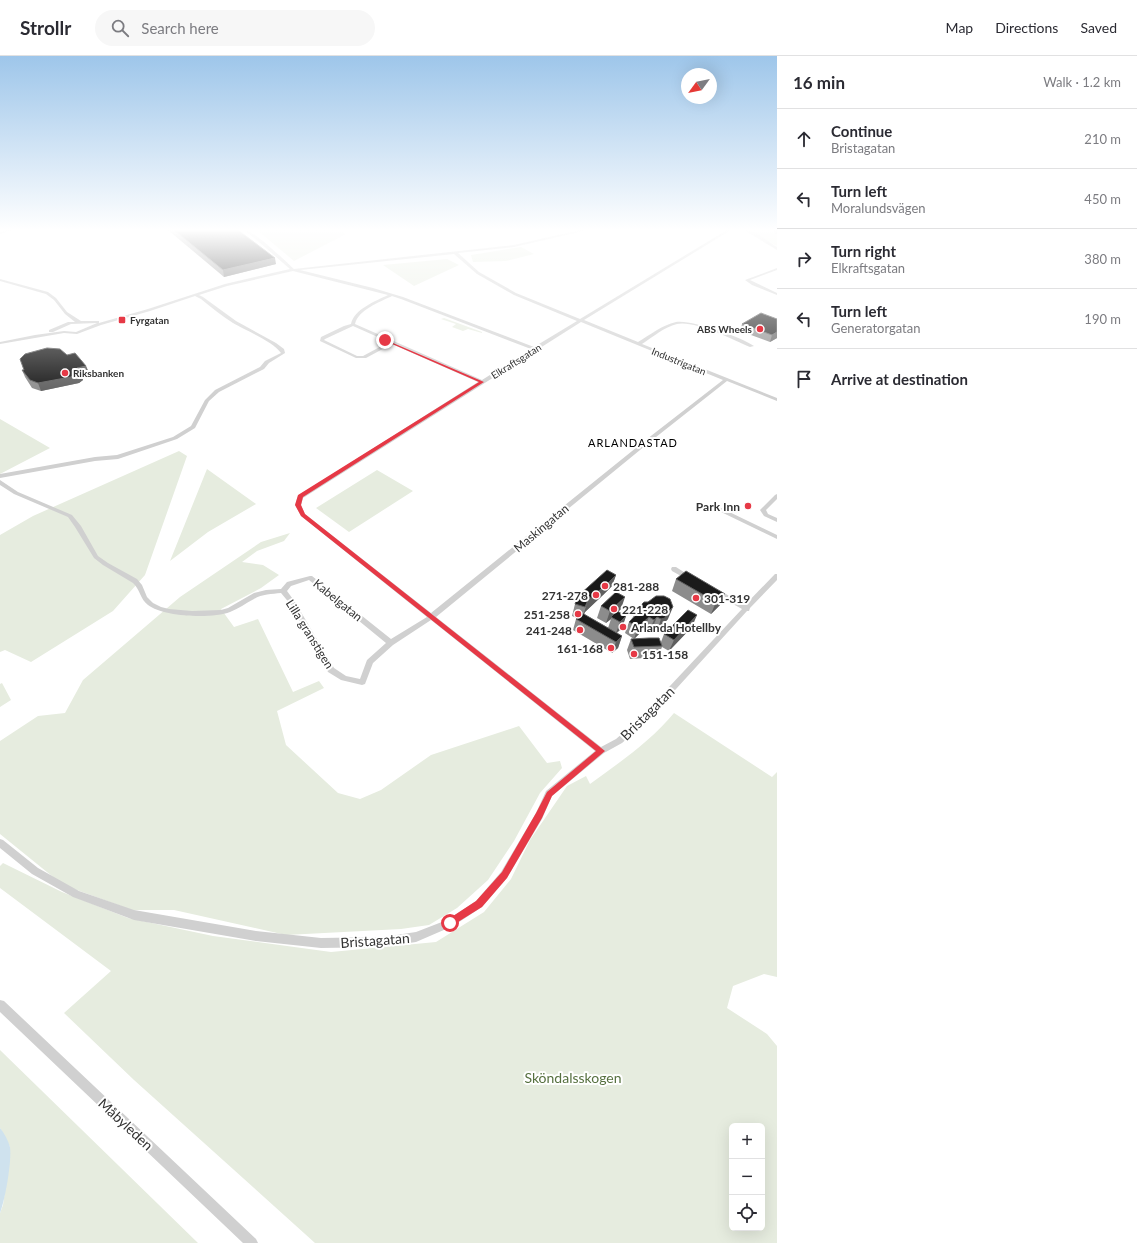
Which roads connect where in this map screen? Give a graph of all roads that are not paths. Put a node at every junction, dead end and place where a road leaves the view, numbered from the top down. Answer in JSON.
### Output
{"nodes":[{"id":1,"x":19,"y":285,"type":"edge"},
{"id":2,"x":229,"y":285,"type":"edge"},
{"id":3,"x":354,"y":285,"type":"edge"},
{"id":4,"x":498,"y":285,"type":"edge"},
{"id":5,"x":640,"y":285,"type":"edge"},
{"id":6,"x":756,"y":285,"type":"edge"},
{"id":7,"x":777,"y":294,"type":"edge"},
{"id":8,"x":392,"y":295,"type":"junction"},
{"id":9,"x":195,"y":296,"type":"junction"},
{"id":10,"x":66,"y":313,"type":"junction"},
{"id":11,"x":131,"y":315,"type":"junction"},
{"id":12,"x":582,"y":321,"type":"junction"},
{"id":13,"x":80,"y":323,"type":"junction"},
{"id":14,"x":353,"y":325,"type":"junction"},
{"id":15,"x":64,"y":326,"type":"junction"},
{"id":16,"x":85,"y":329,"type":"junction"},
{"id":17,"x":715,"y":331,"type":"junction"},
{"id":18,"x":64,"y":332,"type":"junction"},
{"id":19,"x":732,"y":334,"type":"dead end"},
{"id":20,"x":31,"y":337,"type":"junction"},
{"id":21,"x":0,"y":343,"type":"edge"},
{"id":22,"x":391,"y":343,"type":"junction"},
{"id":23,"x":638,"y":344,"type":"junction"},
{"id":24,"x":752,"y":346,"type":"dead end"},
{"id":25,"x":534,"y":350,"type":"junction"},
{"id":26,"x":726,"y":380,"type":"junction"},
{"id":27,"x":482,"y":382,"type":"junction"},
{"id":28,"x":777,"y":400,"type":"edge"},
{"id":29,"x":0,"y":476,"type":"edge"},
{"id":30,"x":0,"y":482,"type":"edge"},
{"id":31,"x":777,"y":496,"type":"edge"},
{"id":32,"x":721,"y":510,"type":"dead end"},
{"id":33,"x":777,"y":520,"type":"edge"},
{"id":34,"x":777,"y":537,"type":"edge"},
{"id":35,"x":674,"y":569,"type":"dead end"},
{"id":36,"x":777,"y":576,"type":"edge"},
{"id":37,"x":695,"y":580,"type":"edge"},
{"id":38,"x":709,"y":588,"type":"edge"},
{"id":39,"x":283,"y":591,"type":"junction"},
{"id":40,"x":747,"y":609,"type":"junction"},
{"id":41,"x":431,"y":616,"type":"junction"},
{"id":42,"x":391,"y":643,"type":"junction"},
{"id":43,"x":362,"y":682,"type":"joint"},
{"id":44,"x":602,"y":751,"type":"junction"},
{"id":45,"x":0,"y":843,"type":"edge"},
{"id":46,"x":0,"y":1005,"type":"edge"},
{"id":47,"x":252,"y":1243,"type":"edge"}],
"edges":[{"from":1,"to":10,"type":"street"},
{"from":2,"to":9,"type":"street"},
{"from":3,"to":8,"type":"street"},
{"from":4,"to":12,"type":"street","name":"Industrigatan"},
{"from":5,"to":12,"type":"street","name":"Elkraftsgatan"},
{"from":6,"to":7,"type":"street"},
{"from":8,"to":14,"type":"street"},
{"from":8,"to":25,"type":"street"},
{"from":9,"to":11,"type":"street"},
{"from":9,"to":29,"type":"street"},
{"from":10,"to":13,"type":"street"},
{"from":10,"to":15,"type":"street"},
{"from":11,"to":13,"type":"street"},
{"from":11,"to":16,"type":"street"},
{"from":12,"to":23,"type":"street","name":"Industrigatan"},
{"from":12,"to":25,"type":"street","name":"Elkraftsgatan"},
{"from":13,"to":15,"type":"street"},
{"from":13,"to":16,"type":"street"},
{"from":14,"to":22,"type":"street"},
{"from":14,"to":22,"type":"street"},
{"from":15,"to":18,"type":"street"},
{"from":15,"to":20,"type":"street"},
{"from":16,"to":18,"type":"street"},
{"from":17,"to":19,"type":"street"},
{"from":17,"to":23,"type":"street"},
{"from":17,"to":24,"type":"street"},
{"from":18,"to":20,"type":"street"},
{"from":20,"to":21,"type":"street"},
{"from":22,"to":27,"type":"street"},
{"from":23,"to":26,"type":"street","name":"Industrigatan"},
{"from":25,"to":27,"type":"street","name":"Elkraftsgatan"},
{"from":26,"to":28,"type":"street","name":"Industrigatan"},
{"from":26,"to":41,"type":"street","name":"Maskingatan"},
{"from":27,"to":41,"type":"street","name":"Elkraftsgatan"},
{"from":30,"to":39,"type":"street"},
{"from":31,"to":33,"type":"street"},
{"from":32,"to":34,"type":"street"},
{"from":35,"to":37,"type":"street"},
{"from":36,"to":40,"type":"street","name":"Bristagatan"},
{"from":38,"to":40,"type":"street"},
{"from":39,"to":42,"type":"street","name":"Kabelgatan"},
{"from":39,"to":43,"type":"street","name":"Lilla granstigen"},
{"from":40,"to":44,"type":"street","name":"Bristagatan"},
{"from":41,"to":42,"type":"street","name":"Maskingatan"},
{"from":41,"to":44,"type":"street"},
{"from":42,"to":43,"type":"street","name":"Maskingatan"},
{"from":44,"to":45,"type":"street","name":"Bristagatan"},
{"from":46,"to":47,"type":"street","name":"Måbyleden"}]}
